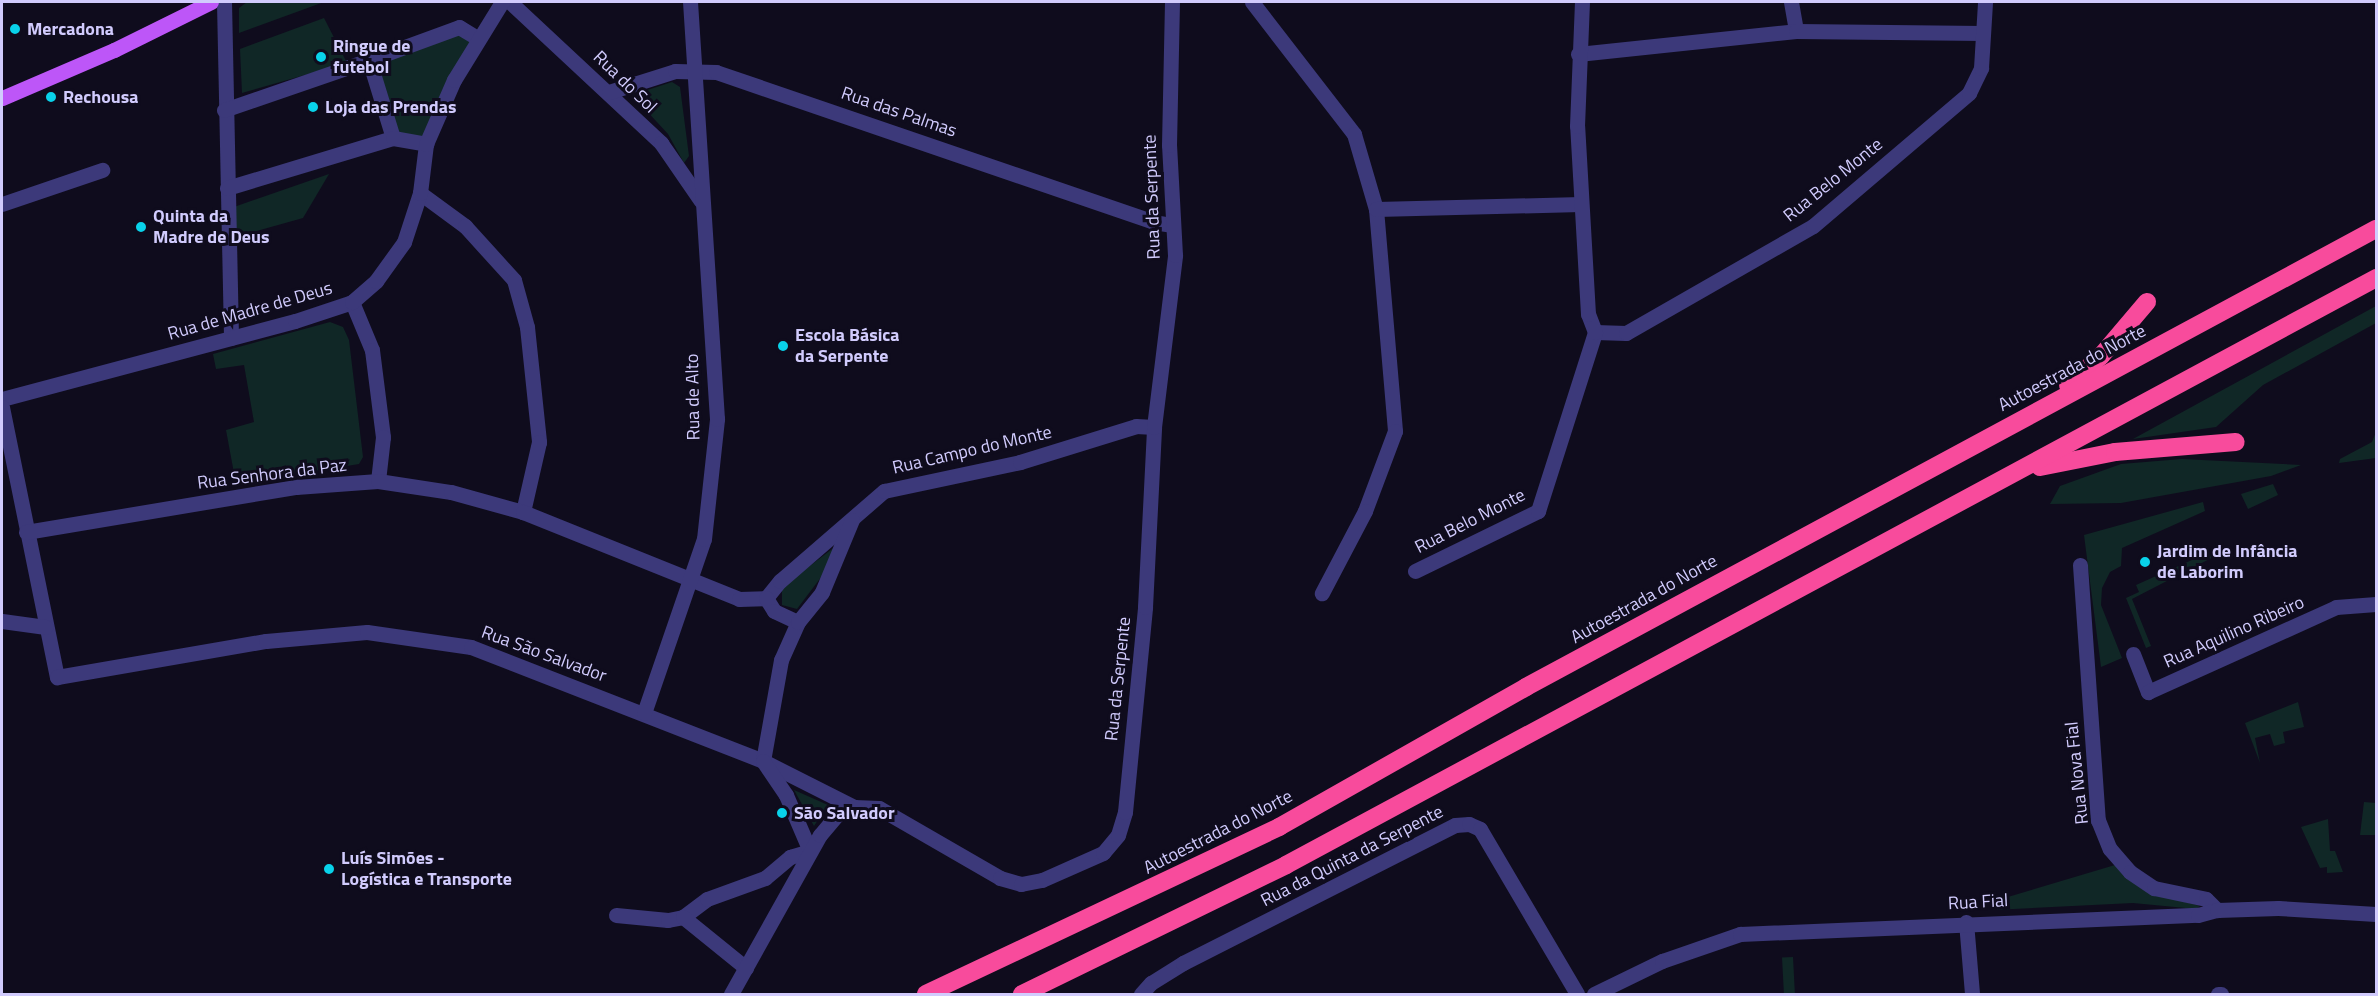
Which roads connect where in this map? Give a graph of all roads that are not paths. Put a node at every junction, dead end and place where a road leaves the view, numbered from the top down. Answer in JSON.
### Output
{"nodes":[{"id":1,"x":211,"y":2,"type":"edge"},
{"id":2,"x":224,"y":2,"type":"edge"},
{"id":3,"x":502,"y":2,"type":"edge"},
{"id":4,"x":510,"y":2,"type":"edge"},
{"id":5,"x":690,"y":2,"type":"edge"},
{"id":6,"x":1172,"y":2,"type":"edge"},
{"id":7,"x":1252,"y":2,"type":"edge"},
{"id":8,"x":1582,"y":2,"type":"edge"},
{"id":9,"x":1791,"y":2,"type":"edge"},
{"id":10,"x":1984,"y":2,"type":"edge"},
{"id":11,"x":1796,"y":31,"type":"junction"},
{"id":12,"x":1983,"y":33,"type":"junction"},
{"id":13,"x":479,"y":39,"type":"junction"},
{"id":14,"x":1578,"y":54,"type":"junction"},
{"id":15,"x":369,"y":60,"type":"junction"},
{"id":16,"x":696,"y":70,"type":"junction"},
{"id":17,"x":609,"y":92,"type":"junction"},
{"id":18,"x":2,"y":98,"type":"edge"},
{"id":19,"x":224,"y":110,"type":"junction"},
{"id":20,"x":393,"y":138,"type":"junction"},
{"id":21,"x":426,"y":144,"type":"junction"},
{"id":22,"x":102,"y":170,"type":"dead end"},
{"id":23,"x":226,"y":188,"type":"junction"},
{"id":24,"x":420,"y":193,"type":"junction"},
{"id":25,"x":3,"y":198,"type":"edge"},
{"id":26,"x":701,"y":201,"type":"junction"},
{"id":27,"x":1581,"y":204,"type":"junction"},
{"id":28,"x":1376,"y":209,"type":"junction"},
{"id":29,"x":1173,"y":225,"type":"junction"},
{"id":30,"x":2376,"y":229,"type":"edge"},
{"id":31,"x":2376,"y":278,"type":"edge"},
{"id":32,"x":352,"y":302,"type":"junction"},
{"id":33,"x":2147,"y":302,"type":"dead end"},
{"id":34,"x":1595,"y":332,"type":"junction"},
{"id":35,"x":231,"y":338,"type":"junction"},
{"id":36,"x":2,"y":399,"type":"edge"},
{"id":37,"x":2047,"y":405,"type":"junction"},
{"id":38,"x":2,"y":407,"type":"edge"},
{"id":39,"x":1154,"y":427,"type":"junction"},
{"id":40,"x":4,"y":433,"type":"edge"},
{"id":41,"x":2236,"y":442,"type":"dead end"},
{"id":42,"x":2021,"y":471,"type":"junction"},
{"id":43,"x":378,"y":481,"type":"junction"},
{"id":44,"x":523,"y":512,"type":"junction"},
{"id":45,"x":853,"y":518,"type":"junction"},
{"id":46,"x":26,"y":532,"type":"junction"},
{"id":47,"x":2080,"y":565,"type":"dead end"},
{"id":48,"x":1415,"y":571,"type":"dead end"},
{"id":49,"x":688,"y":580,"type":"junction"},
{"id":50,"x":1322,"y":593,"type":"dead end"},
{"id":51,"x":766,"y":598,"type":"junction"},
{"id":52,"x":2376,"y":603,"type":"edge"},
{"id":53,"x":2,"y":621,"type":"edge"},
{"id":54,"x":798,"y":622,"type":"junction"},
{"id":55,"x":46,"y":627,"type":"junction"},
{"id":56,"x":2133,"y":654,"type":"dead end"},
{"id":57,"x":644,"y":713,"type":"junction"},
{"id":58,"x":763,"y":761,"type":"junction"},
{"id":59,"x":854,"y":807,"type":"junction"},
{"id":60,"x":810,"y":851,"type":"junction"},
{"id":61,"x":2217,"y":910,"type":"junction"},
{"id":62,"x":2376,"y":914,"type":"edge"},
{"id":63,"x":616,"y":915,"type":"dead end"},
{"id":64,"x":684,"y":917,"type":"junction"},
{"id":65,"x":1966,"y":922,"type":"junction"},
{"id":66,"x":746,"y":968,"type":"junction"},
{"id":67,"x":731,"y":994,"type":"edge"},
{"id":68,"x":926,"y":994,"type":"edge"},
{"id":69,"x":1022,"y":994,"type":"edge"},
{"id":70,"x":1141,"y":994,"type":"edge"},
{"id":71,"x":1577,"y":994,"type":"edge"},
{"id":72,"x":1594,"y":994,"type":"edge"},
{"id":73,"x":1972,"y":994,"type":"edge"}],
"edges":[{"from":1,"to":18,"type":"main road"},
{"from":2,"to":19,"type":"street"},
{"from":3,"to":13,"type":"street","name":"Rua de Madre de Deus"},
{"from":4,"to":17,"type":"street","name":"Rua do Sol"},
{"from":5,"to":16,"type":"street","name":"Rua de Alto"},
{"from":6,"to":29,"type":"street","name":"Rua da Serpente"},
{"from":7,"to":28,"type":"street"},
{"from":8,"to":14,"type":"street"},
{"from":9,"to":11,"type":"street"},
{"from":10,"to":12,"type":"street","name":"Rua Belo Monte"},
{"from":11,"to":12,"type":"street"},
{"from":11,"to":14,"type":"street"},
{"from":12,"to":34,"type":"street","name":"Rua Belo Monte"},
{"from":13,"to":15,"type":"street"},
{"from":13,"to":21,"type":"street","name":"Rua de Madre de Deus"},
{"from":14,"to":27,"type":"street"},
{"from":15,"to":19,"type":"street"},
{"from":15,"to":20,"type":"street"},
{"from":16,"to":17,"type":"street","name":"Rua das Palmas"},
{"from":16,"to":26,"type":"street","name":"Rua de Alto"},
{"from":16,"to":29,"type":"street","name":"Rua das Palmas"},
{"from":17,"to":26,"type":"street","name":"Rua do Sol"},
{"from":19,"to":23,"type":"street"},
{"from":20,"to":21,"type":"street"},
{"from":20,"to":23,"type":"street"},
{"from":21,"to":24,"type":"street","name":"Rua de Madre de Deus"},
{"from":22,"to":25,"type":"street"},
{"from":23,"to":35,"type":"street"},
{"from":24,"to":32,"type":"street","name":"Rua de Madre de Deus"},
{"from":24,"to":44,"type":"street"},
{"from":26,"to":49,"type":"street","name":"Rua de Alto"},
{"from":27,"to":28,"type":"street"},
{"from":27,"to":34,"type":"street"},
{"from":28,"to":50,"type":"street"},
{"from":29,"to":39,"type":"street","name":"Rua da Serpente"},
{"from":30,"to":37,"type":"highway","name":"Autoestrada do Norte"},
{"from":31,"to":42,"type":"highway"},
{"from":32,"to":35,"type":"street","name":"Rua de Madre de Deus"},
{"from":32,"to":43,"type":"street"},
{"from":33,"to":37,"type":"highway"},
{"from":34,"to":48,"type":"street","name":"Rua Belo Monte"},
{"from":35,"to":36,"type":"street","name":"Rua de Madre de Deus"},
{"from":37,"to":68,"type":"highway","name":"Autoestrada do Norte"},
{"from":38,"to":40,"type":"street"},
{"from":39,"to":45,"type":"street","name":"Rua Campo do Monte"},
{"from":39,"to":59,"type":"street","name":"Rua da Serpente"},
{"from":40,"to":46,"type":"street"},
{"from":41,"to":42,"type":"highway"},
{"from":42,"to":69,"type":"highway"},
{"from":43,"to":44,"type":"street","name":"Rua Senhora da Paz"},
{"from":43,"to":46,"type":"street","name":"Rua Senhora da Paz"},
{"from":44,"to":49,"type":"street","name":"Rua Senhora da Paz"},
{"from":45,"to":51,"type":"street"},
{"from":45,"to":54,"type":"street","name":"Rua Campo do Monte"},
{"from":46,"to":55,"type":"street"},
{"from":47,"to":61,"type":"street","name":"Rua Nova Fial"},
{"from":49,"to":51,"type":"street","name":"Rua Senhora da Paz"},
{"from":49,"to":57,"type":"street","name":"Rua de Alto"},
{"from":51,"to":54,"type":"street"},
{"from":52,"to":56,"type":"street","name":"Rua Aquilino Ribeiro"},
{"from":53,"to":55,"type":"street"},
{"from":54,"to":58,"type":"street","name":"Rua Campo do Monte"},
{"from":55,"to":57,"type":"street","name":"Rua São Salvador"},
{"from":57,"to":58,"type":"street","name":"Rua São Salvador"},
{"from":58,"to":59,"type":"street","name":"Rua São Salvador"},
{"from":58,"to":60,"type":"street"},
{"from":59,"to":60,"type":"street"},
{"from":60,"to":64,"type":"street"},
{"from":60,"to":66,"type":"street"},
{"from":61,"to":62,"type":"street","name":"Rua Fial"},
{"from":61,"to":65,"type":"street","name":"Rua Fial"},
{"from":63,"to":64,"type":"street"},
{"from":64,"to":66,"type":"street"},
{"from":65,"to":72,"type":"street","name":"Rua Fial"},
{"from":65,"to":73,"type":"street"},
{"from":66,"to":67,"type":"street"},
{"from":70,"to":71,"type":"street","name":"Rua da Quinta da Serpente"}]}
